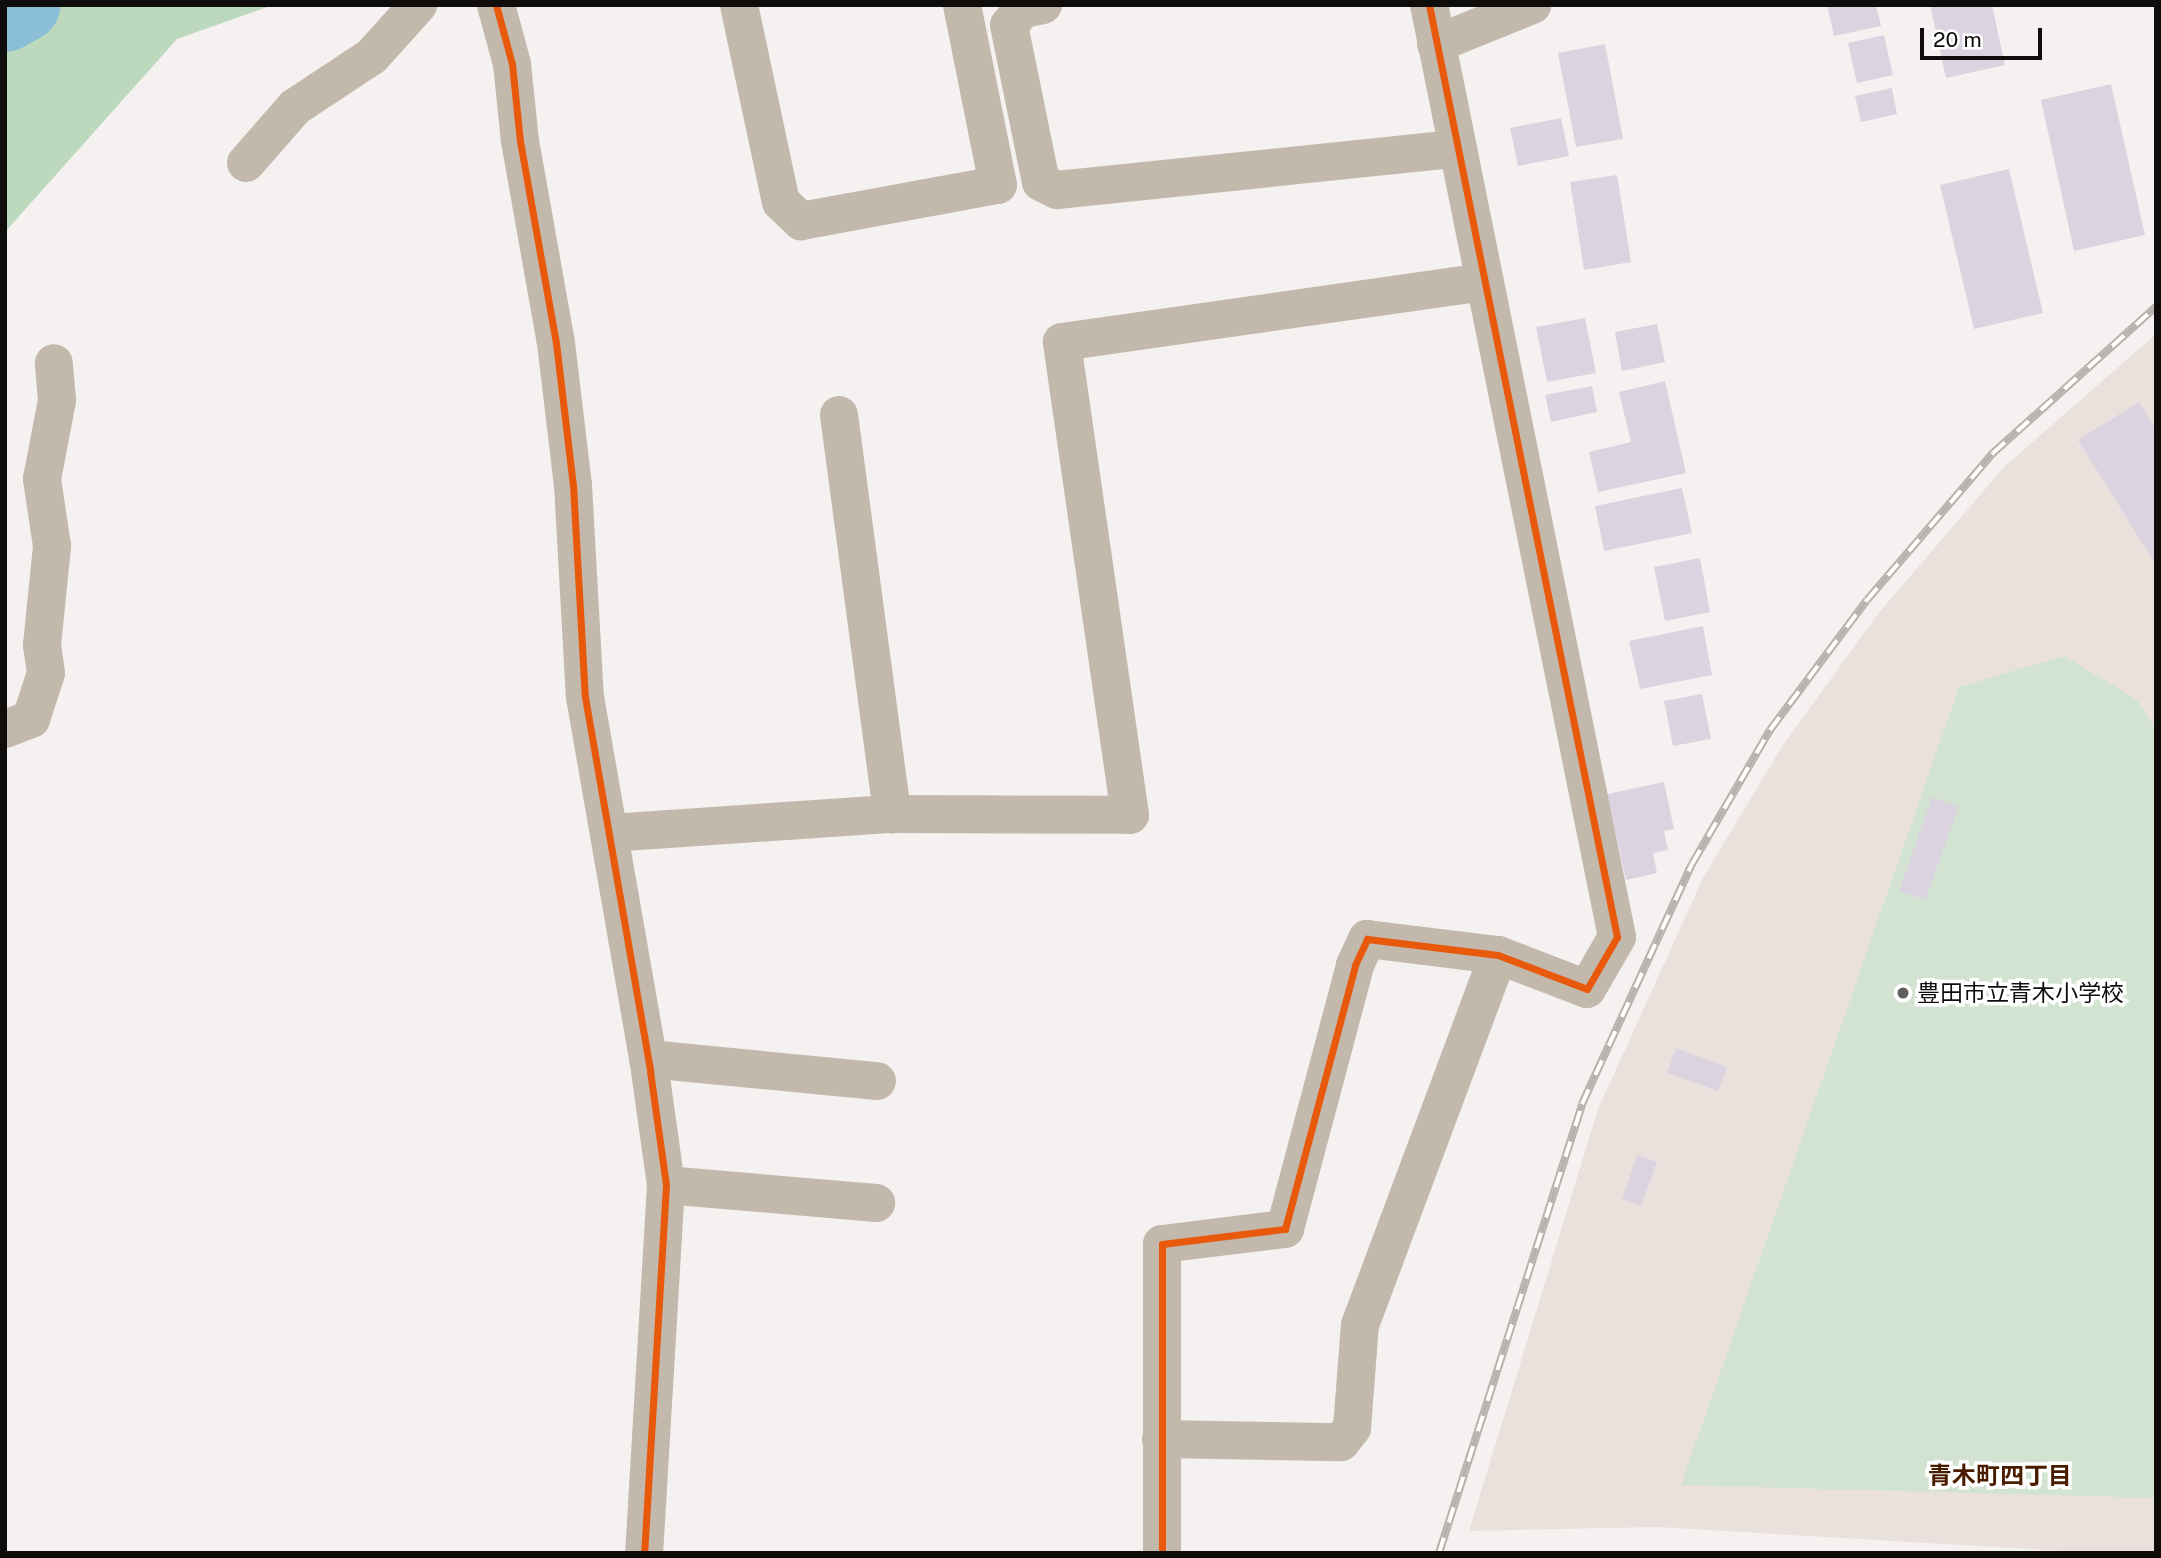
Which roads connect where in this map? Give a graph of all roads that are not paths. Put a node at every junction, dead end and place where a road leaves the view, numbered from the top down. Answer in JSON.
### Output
{"nodes":[{"id":1,"x":418,"y":5,"type":"edge"},
{"id":2,"x":496,"y":5,"type":"edge"},
{"id":3,"x":739,"y":5,"type":"edge"},
{"id":4,"x":962,"y":5,"type":"edge"},
{"id":5,"x":1043,"y":5,"type":"edge"},
{"id":6,"x":1429,"y":5,"type":"edge"},
{"id":7,"x":1532,"y":5,"type":"edge"},
{"id":8,"x":1436,"y":44,"type":"junction"},
{"id":9,"x":1457,"y":149,"type":"junction"},
{"id":10,"x":246,"y":163,"type":"dead end"},
{"id":11,"x":1485,"y":282,"type":"junction"},
{"id":12,"x":54,"y":363,"type":"dead end"},
{"id":13,"x":839,"y":415,"type":"dead end"},
{"id":14,"x":5,"y":729,"type":"edge"},
{"id":15,"x":892,"y":814,"type":"junction"},
{"id":16,"x":610,"y":833,"type":"junction"},
{"id":17,"x":1498,"y":954,"type":"junction"},
{"id":18,"x":648,"y":1059,"type":"junction"},
{"id":19,"x":877,"y":1081,"type":"dead end"},
{"id":20,"x":666,"y":1185,"type":"junction"},
{"id":21,"x":876,"y":1203,"type":"dead end"},
{"id":22,"x":1161,"y":1439,"type":"junction"},
{"id":23,"x":644,"y":1553,"type":"edge"},
{"id":24,"x":1162,"y":1553,"type":"edge"}],
"edges":[{"from":1,"to":10,"type":"street"},
{"from":2,"to":16,"type":"street"},
{"from":3,"to":4,"type":"street"},
{"from":5,"to":9,"type":"street"},
{"from":6,"to":8,"type":"street"},
{"from":7,"to":8,"type":"street"},
{"from":8,"to":9,"type":"street"},
{"from":9,"to":11,"type":"street"},
{"from":11,"to":15,"type":"street"},
{"from":11,"to":17,"type":"street"},
{"from":12,"to":14,"type":"street"},
{"from":13,"to":15,"type":"street"},
{"from":15,"to":16,"type":"street"},
{"from":16,"to":18,"type":"street"},
{"from":17,"to":22,"type":"street"},
{"from":17,"to":22,"type":"street"},
{"from":18,"to":19,"type":"street"},
{"from":18,"to":20,"type":"street"},
{"from":20,"to":21,"type":"street"},
{"from":20,"to":23,"type":"street"},
{"from":22,"to":24,"type":"street"}]}
